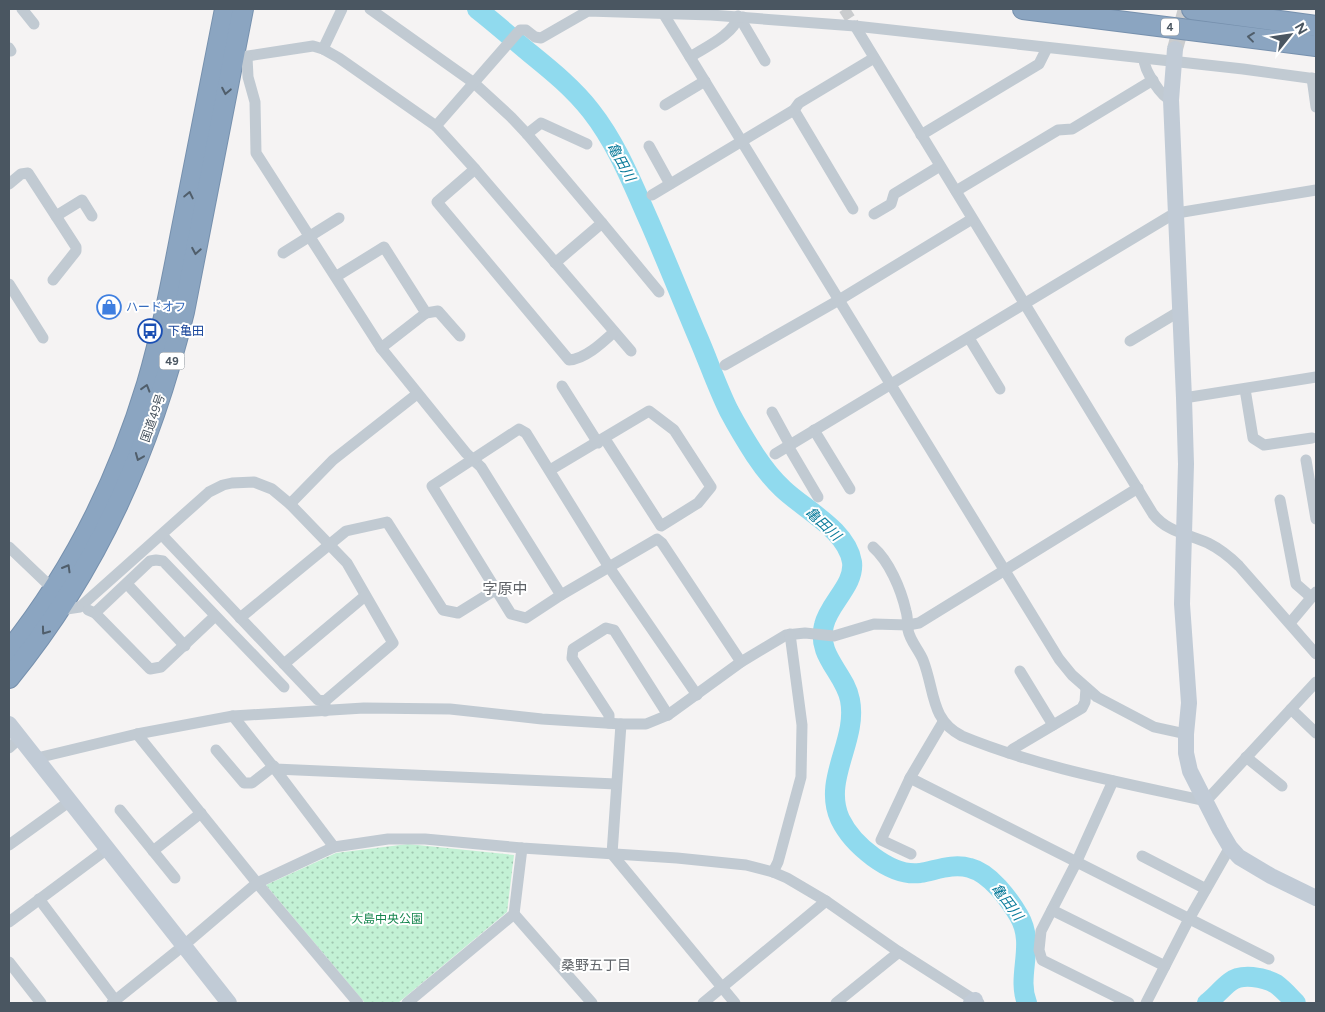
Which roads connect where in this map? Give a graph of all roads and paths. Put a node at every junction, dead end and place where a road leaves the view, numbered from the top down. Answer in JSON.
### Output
{"nodes":[{"id":1,"x":22,"y":9,"type":"edge"},
{"id":2,"x":225,"y":9,"type":"edge"},
{"id":3,"x":243,"y":9,"type":"edge"},
{"id":4,"x":342,"y":9,"type":"edge"},
{"id":5,"x":370,"y":9,"type":"edge"},
{"id":6,"x":1023,"y":9,"type":"edge"},
{"id":7,"x":1192,"y":9,"type":"edge"},
{"id":8,"x":663,"y":13,"type":"junction"},
{"id":9,"x":740,"y":17,"type":"junction"},
{"id":10,"x":34,"y":24,"type":"dead end"},
{"id":11,"x":855,"y":26,"type":"junction"},
{"id":12,"x":1316,"y":26,"type":"edge"},
{"id":13,"x":1316,"y":46,"type":"edge"},
{"id":14,"x":322,"y":48,"type":"junction"},
{"id":15,"x":1047,"y":48,"type":"junction"},
{"id":16,"x":1174,"y":55,"type":"junction"},
{"id":17,"x":240,"y":57,"type":"junction"},
{"id":18,"x":690,"y":57,"type":"junction"},
{"id":19,"x":874,"y":58,"type":"junction"},
{"id":20,"x":1144,"y":59,"type":"junction"},
{"id":21,"x":766,"y":60,"type":"dead end"},
{"id":22,"x":1314,"y":78,"type":"edge"},
{"id":23,"x":1153,"y":80,"type":"junction"},
{"id":24,"x":705,"y":81,"type":"junction"},
{"id":25,"x":474,"y":83,"type":"junction"},
{"id":26,"x":1171,"y":100,"type":"junction"},
{"id":27,"x":665,"y":105,"type":"dead end"},
{"id":28,"x":1316,"y":107,"type":"edge"},
{"id":29,"x":794,"y":110,"type":"junction"},
{"id":30,"x":436,"y":126,"type":"junction"},
{"id":31,"x":527,"y":134,"type":"junction"},
{"id":32,"x":921,"y":136,"type":"junction"},
{"id":33,"x":742,"y":141,"type":"junction"},
{"id":34,"x":587,"y":144,"type":"dead end"},
{"id":35,"x":649,"y":146,"type":"dead end"},
{"id":36,"x":940,"y":166,"type":"junction"},
{"id":37,"x":475,"y":169,"type":"junction"},
{"id":38,"x":9,"y":184,"type":"edge"},
{"id":39,"x":670,"y":184,"type":"junction"},
{"id":40,"x":1316,"y":190,"type":"edge"},
{"id":41,"x":956,"y":191,"type":"junction"},
{"id":42,"x":652,"y":195,"type":"dead end"},
{"id":43,"x":853,"y":209,"type":"dead end"},
{"id":44,"x":1177,"y":213,"type":"junction"},
{"id":45,"x":874,"y":214,"type":"dead end"},
{"id":46,"x":56,"y":216,"type":"junction"},
{"id":47,"x":92,"y":216,"type":"dead end"},
{"id":48,"x":339,"y":218,"type":"dead end"},
{"id":49,"x":972,"y":219,"type":"junction"},
{"id":50,"x":602,"y":223,"type":"junction"},
{"id":51,"x":310,"y":237,"type":"junction"},
{"id":52,"x":284,"y":253,"type":"dead end"},
{"id":53,"x":555,"y":263,"type":"junction"},
{"id":54,"x":336,"y":276,"type":"junction"},
{"id":55,"x":53,"y":280,"type":"dead end"},
{"id":56,"x":9,"y":284,"type":"edge"},
{"id":57,"x":659,"y":292,"type":"dead end"},
{"id":58,"x":839,"y":300,"type":"junction"},
{"id":59,"x":1025,"y":304,"type":"junction"},
{"id":60,"x":1181,"y":312,"type":"junction"},
{"id":61,"x":426,"y":313,"type":"junction"},
{"id":62,"x":614,"y":332,"type":"junction"},
{"id":63,"x":460,"y":336,"type":"dead end"},
{"id":64,"x":43,"y":338,"type":"dead end"},
{"id":65,"x":969,"y":338,"type":"junction"},
{"id":66,"x":1130,"y":340,"type":"dead end"},
{"id":67,"x":381,"y":348,"type":"junction"},
{"id":68,"x":631,"y":351,"type":"dead end"},
{"id":69,"x":725,"y":365,"type":"dead end"},
{"id":70,"x":1316,"y":377,"type":"edge"},
{"id":71,"x":891,"y":384,"type":"junction"},
{"id":72,"x":562,"y":386,"type":"dead end"},
{"id":73,"x":1245,"y":388,"type":"junction"},
{"id":74,"x":1000,"y":389,"type":"dead end"},
{"id":75,"x":416,"y":394,"type":"junction"},
{"id":76,"x":1184,"y":398,"type":"junction"},
{"id":77,"x":772,"y":412,"type":"dead end"},
{"id":78,"x":814,"y":430,"type":"junction"},
{"id":79,"x":1312,"y":438,"type":"dead end"},
{"id":80,"x":601,"y":441,"type":"junction"},
{"id":81,"x":789,"y":445,"type":"junction"},
{"id":82,"x":775,"y":454,"type":"dead end"},
{"id":83,"x":472,"y":459,"type":"junction"},
{"id":84,"x":1306,"y":460,"type":"dead end"},
{"id":85,"x":550,"y":470,"type":"junction"},
{"id":86,"x":1138,"y":488,"type":"junction"},
{"id":87,"x":850,"y":489,"type":"dead end"},
{"id":88,"x":818,"y":497,"type":"dead end"},
{"id":89,"x":1280,"y":500,"type":"dead end"},
{"id":90,"x":290,"y":504,"type":"junction"},
{"id":91,"x":1316,"y":519,"type":"edge"},
{"id":92,"x":660,"y":526,"type":"junction"},
{"id":93,"x":1183,"y":534,"type":"junction"},
{"id":94,"x":162,"y":535,"type":"junction"},
{"id":95,"x":657,"y":539,"type":"junction"},
{"id":96,"x":330,"y":545,"type":"junction"},
{"id":97,"x":9,"y":547,"type":"edge"},
{"id":98,"x":873,"y":547,"type":"dead end"},
{"id":99,"x":609,"y":567,"type":"junction"},
{"id":100,"x":1005,"y":570,"type":"junction"},
{"id":101,"x":127,"y":584,"type":"junction"},
{"id":102,"x":54,"y":590,"type":"junction"},
{"id":103,"x":495,"y":590,"type":"junction"},
{"id":104,"x":1314,"y":594,"type":"edge"},
{"id":105,"x":365,"y":596,"type":"junction"},
{"id":106,"x":561,"y":596,"type":"junction"},
{"id":107,"x":80,"y":606,"type":"junction"},
{"id":108,"x":60,"y":610,"type":"junction"},
{"id":109,"x":95,"y":614,"type":"junction"},
{"id":110,"x":214,"y":617,"type":"junction"},
{"id":111,"x":240,"y":618,"type":"junction"},
{"id":112,"x":1290,"y":623,"type":"junction"},
{"id":113,"x":908,"y":625,"type":"junction"},
{"id":114,"x":790,"y":634,"type":"junction"},
{"id":115,"x":185,"y":646,"type":"junction"},
{"id":116,"x":9,"y":651,"type":"edge"},
{"id":117,"x":1316,"y":654,"type":"edge"},
{"id":118,"x":741,"y":662,"type":"junction"},
{"id":119,"x":284,"y":664,"type":"junction"},
{"id":120,"x":1020,"y":672,"type":"dead end"},
{"id":121,"x":9,"y":678,"type":"edge"},
{"id":122,"x":1316,"y":682,"type":"edge"},
{"id":123,"x":284,"y":687,"type":"dead end"},
{"id":124,"x":1086,"y":688,"type":"junction"},
{"id":125,"x":696,"y":694,"type":"junction"},
{"id":126,"x":325,"y":706,"type":"junction"},
{"id":127,"x":1291,"y":709,"type":"junction"},
{"id":128,"x":668,"y":715,"type":"junction"},
{"id":129,"x":232,"y":716,"type":"junction"},
{"id":130,"x":943,"y":722,"type":"junction"},
{"id":131,"x":609,"y":723,"type":"junction"},
{"id":132,"x":9,"y":724,"type":"edge"},
{"id":133,"x":621,"y":724,"type":"junction"},
{"id":134,"x":1053,"y":725,"type":"junction"},
{"id":135,"x":1316,"y":733,"type":"edge"},
{"id":136,"x":137,"y":734,"type":"junction"},
{"id":137,"x":1186,"y":734,"type":"junction"},
{"id":138,"x":14,"y":743,"type":"edge"},
{"id":139,"x":216,"y":750,"type":"dead end"},
{"id":140,"x":1009,"y":753,"type":"junction"},
{"id":141,"x":1246,"y":757,"type":"junction"},
{"id":142,"x":36,"y":758,"type":"junction"},
{"id":143,"x":274,"y":768,"type":"junction"},
{"id":144,"x":910,"y":778,"type":"junction"},
{"id":145,"x":1112,"y":781,"type":"junction"},
{"id":146,"x":616,"y":784,"type":"junction"},
{"id":147,"x":1282,"y":786,"type":"dead end"},
{"id":148,"x":70,"y":801,"type":"junction"},
{"id":149,"x":1206,"y":801,"type":"junction"},
{"id":150,"x":120,"y":810,"type":"dead end"},
{"id":151,"x":200,"y":813,"type":"junction"},
{"id":152,"x":9,"y":845,"type":"edge"},
{"id":153,"x":1230,"y":847,"type":"junction"},
{"id":154,"x":334,"y":848,"type":"junction"},
{"id":155,"x":522,"y":848,"type":"junction"},
{"id":156,"x":106,"y":849,"type":"junction"},
{"id":157,"x":153,"y":851,"type":"junction"},
{"id":158,"x":612,"y":854,"type":"junction"},
{"id":159,"x":911,"y":854,"type":"dead end"},
{"id":160,"x":1142,"y":856,"type":"dead end"},
{"id":161,"x":1076,"y":863,"type":"junction"},
{"id":162,"x":773,"y":872,"type":"junction"},
{"id":163,"x":174,"y":878,"type":"dead end"},
{"id":164,"x":257,"y":883,"type":"junction"},
{"id":165,"x":1206,"y":889,"type":"junction"},
{"id":166,"x":1316,"y":898,"type":"edge"},
{"id":167,"x":39,"y":899,"type":"junction"},
{"id":168,"x":826,"y":901,"type":"junction"},
{"id":169,"x":1052,"y":910,"type":"junction"},
{"id":170,"x":514,"y":914,"type":"junction"},
{"id":171,"x":1189,"y":919,"type":"junction"},
{"id":172,"x":9,"y":922,"type":"edge"},
{"id":173,"x":183,"y":946,"type":"junction"},
{"id":174,"x":899,"y":952,"type":"junction"},
{"id":175,"x":1269,"y":959,"type":"dead end"},
{"id":176,"x":9,"y":962,"type":"edge"},
{"id":177,"x":1165,"y":966,"type":"junction"},
{"id":178,"x":722,"y":988,"type":"junction"},
{"id":179,"x":113,"y":1002,"type":"edge"},
{"id":180,"x":975,"y":1002,"type":"edge"},
{"id":181,"x":41,"y":1003,"type":"edge"},
{"id":182,"x":229,"y":1003,"type":"edge"},
{"id":183,"x":358,"y":1003,"type":"edge"},
{"id":184,"x":407,"y":1003,"type":"edge"},
{"id":185,"x":592,"y":1003,"type":"edge"},
{"id":186,"x":703,"y":1003,"type":"edge"},
{"id":187,"x":735,"y":1003,"type":"edge"},
{"id":188,"x":836,"y":1003,"type":"edge"},
{"id":189,"x":1129,"y":1003,"type":"edge"},
{"id":190,"x":1146,"y":1003,"type":"edge"}],
"edges":[{"from":1,"to":10,"type":"street"},
{"from":102,"to":2,"type":"highway","name":"国道49号","number":"49","one_way":true},
{"from":3,"to":17,"type":"highway","name":"国道49号","number":"49"},
{"from":4,"to":14,"type":"street"},
{"from":5,"to":25,"type":"street"},
{"from":13,"to":6,"type":"highway","number":"4","one_way":true},
{"from":7,"to":12,"type":"highway","number":"4"},
{"from":8,"to":9,"type":"street"},
{"from":8,"to":18,"type":"street"},
{"from":8,"to":25,"type":"street"},
{"from":9,"to":11,"type":"street"},
{"from":9,"to":18,"type":"street"},
{"from":9,"to":21,"type":"street"},
{"from":11,"to":15,"type":"street"},
{"from":11,"to":19,"type":"street"},
{"from":14,"to":17,"type":"street"},
{"from":14,"to":30,"type":"street"},
{"from":15,"to":20,"type":"street"},
{"from":15,"to":32,"type":"street"},
{"from":16,"to":20,"type":"street"},
{"from":16,"to":22,"type":"street"},
{"from":16,"to":26,"type":"street"},
{"from":17,"to":51,"type":"street"},
{"from":17,"to":108,"type":"highway","name":"国道49号","number":"49","one_way":true},
{"from":18,"to":24,"type":"street"},
{"from":19,"to":29,"type":"street"},
{"from":19,"to":32,"type":"street"},
{"from":20,"to":23,"type":"street"},
{"from":22,"to":28,"type":"street"},
{"from":23,"to":26,"type":"street"},
{"from":23,"to":41,"type":"street"},
{"from":24,"to":27,"type":"street"},
{"from":24,"to":33,"type":"street"},
{"from":25,"to":30,"type":"street"},
{"from":25,"to":31,"type":"street"},
{"from":26,"to":44,"type":"street"},
{"from":29,"to":33,"type":"street"},
{"from":29,"to":43,"type":"street"},
{"from":30,"to":37,"type":"street"},
{"from":31,"to":34,"type":"street"},
{"from":31,"to":50,"type":"street"},
{"from":32,"to":36,"type":"street"},
{"from":33,"to":39,"type":"street"},
{"from":33,"to":58,"type":"street"},
{"from":35,"to":39,"type":"street"},
{"from":36,"to":41,"type":"street"},
{"from":36,"to":45,"type":"street"},
{"from":37,"to":53,"type":"street"},
{"from":37,"to":62,"type":"street"},
{"from":38,"to":46,"type":"street"},
{"from":39,"to":42,"type":"street"},
{"from":40,"to":44,"type":"street"},
{"from":41,"to":49,"type":"street"},
{"from":44,"to":59,"type":"street"},
{"from":44,"to":60,"type":"street"},
{"from":46,"to":47,"type":"street"},
{"from":46,"to":55,"type":"street"},
{"from":48,"to":51,"type":"street"},
{"from":49,"to":58,"type":"street"},
{"from":49,"to":59,"type":"street"},
{"from":50,"to":53,"type":"street"},
{"from":50,"to":57,"type":"street"},
{"from":51,"to":52,"type":"street"},
{"from":51,"to":54,"type":"street"},
{"from":53,"to":62,"type":"street"},
{"from":54,"to":61,"type":"street"},
{"from":54,"to":67,"type":"street"},
{"from":56,"to":64,"type":"street"},
{"from":58,"to":69,"type":"street"},
{"from":58,"to":71,"type":"street"},
{"from":59,"to":65,"type":"street"},
{"from":59,"to":86,"type":"street"},
{"from":60,"to":66,"type":"street"},
{"from":60,"to":76,"type":"street"},
{"from":61,"to":63,"type":"street"},
{"from":61,"to":67,"type":"street"},
{"from":62,"to":68,"type":"street"},
{"from":65,"to":71,"type":"street"},
{"from":65,"to":74,"type":"street"},
{"from":67,"to":75,"type":"street"},
{"from":70,"to":73,"type":"street"},
{"from":71,"to":78,"type":"street"},
{"from":71,"to":100,"type":"street"},
{"from":72,"to":80,"type":"street"},
{"from":73,"to":76,"type":"street"},
{"from":73,"to":79,"type":"street"},
{"from":75,"to":83,"type":"street"},
{"from":75,"to":90,"type":"street"},
{"from":76,"to":93,"type":"street"},
{"from":77,"to":81,"type":"street"},
{"from":78,"to":81,"type":"street"},
{"from":78,"to":87,"type":"street"},
{"from":80,"to":85,"type":"street"},
{"from":80,"to":92,"type":"street"},
{"from":80,"to":92,"type":"street"},
{"from":81,"to":82,"type":"street"},
{"from":81,"to":88,"type":"street"},
{"from":83,"to":85,"type":"street"},
{"from":83,"to":103,"type":"street"},
{"from":83,"to":106,"type":"street"},
{"from":84,"to":91,"type":"street"},
{"from":85,"to":99,"type":"street"},
{"from":86,"to":93,"type":"street"},
{"from":86,"to":100,"type":"street"},
{"from":89,"to":104,"type":"street"},
{"from":90,"to":94,"type":"street"},
{"from":90,"to":96,"type":"street"},
{"from":92,"to":95,"type":"street"},
{"from":93,"to":112,"type":"street"},
{"from":93,"to":137,"type":"street"},
{"from":94,"to":107,"type":"street"},
{"from":94,"to":111,"type":"street"},
{"from":95,"to":99,"type":"street"},
{"from":95,"to":118,"type":"street"},
{"from":96,"to":103,"type":"street"},
{"from":96,"to":105,"type":"street"},
{"from":96,"to":111,"type":"street"},
{"from":97,"to":102,"type":"street"},
{"from":98,"to":113,"type":"street"},
{"from":99,"to":106,"type":"street"},
{"from":99,"to":125,"type":"street"},
{"from":100,"to":113,"type":"street"},
{"from":100,"to":124,"type":"street"},
{"from":101,"to":109,"type":"street"},
{"from":101,"to":110,"type":"street"},
{"from":101,"to":115,"type":"street"},
{"from":102,"to":116,"type":"highway","name":"国道49号","number":"49"},
{"from":103,"to":106,"type":"street"},
{"from":104,"to":112,"type":"street"},
{"from":105,"to":119,"type":"street"},
{"from":105,"to":126,"type":"street"},
{"from":107,"to":108,"type":"street"},
{"from":107,"to":109,"type":"street"},
{"from":108,"to":121,"type":"highway","name":"国道49号","number":"49","one_way":true},
{"from":109,"to":115,"type":"street"},
{"from":110,"to":115,"type":"street"},
{"from":110,"to":123,"type":"street"},
{"from":111,"to":119,"type":"street"},
{"from":112,"to":117,"type":"street"},
{"from":113,"to":114,"type":"street"},
{"from":113,"to":130,"type":"street"},
{"from":114,"to":118,"type":"street"},
{"from":114,"to":162,"type":"street"},
{"from":118,"to":125,"type":"street"},
{"from":119,"to":126,"type":"street"},
{"from":120,"to":134,"type":"street"},
{"from":122,"to":127,"type":"street"},
{"from":124,"to":134,"type":"street"},
{"from":124,"to":137,"type":"street"},
{"from":125,"to":128,"type":"street"},
{"from":126,"to":129,"type":"street"},
{"from":126,"to":131,"type":"street"},
{"from":127,"to":135,"type":"street"},
{"from":127,"to":141,"type":"street"},
{"from":128,"to":131,"type":"street"},
{"from":128,"to":133,"type":"street"},
{"from":129,"to":136,"type":"street"},
{"from":129,"to":143,"type":"street"},
{"from":130,"to":140,"type":"street"},
{"from":130,"to":144,"type":"street"},
{"from":131,"to":133,"type":"street"},
{"from":132,"to":138,"type":"street"},
{"from":133,"to":146,"type":"street"},
{"from":134,"to":140,"type":"street"},
{"from":136,"to":142,"type":"street"},
{"from":136,"to":151,"type":"street"},
{"from":137,"to":149,"type":"street"},
{"from":138,"to":142,"type":"street"},
{"from":139,"to":143,"type":"street"},
{"from":140,"to":145,"type":"street"},
{"from":141,"to":147,"type":"street"},
{"from":141,"to":149,"type":"street"},
{"from":142,"to":148,"type":"street"},
{"from":143,"to":146,"type":"street"},
{"from":143,"to":154,"type":"street"},
{"from":144,"to":159,"type":"street"},
{"from":144,"to":161,"type":"street"},
{"from":145,"to":149,"type":"street"},
{"from":145,"to":161,"type":"street"},
{"from":146,"to":158,"type":"street"},
{"from":148,"to":152,"type":"street"},
{"from":148,"to":156,"type":"street"},
{"from":149,"to":153,"type":"street"},
{"from":150,"to":157,"type":"street"},
{"from":151,"to":157,"type":"street"},
{"from":151,"to":164,"type":"street"},
{"from":153,"to":165,"type":"street"},
{"from":153,"to":166,"type":"street"},
{"from":154,"to":155,"type":"street"},
{"from":154,"to":164,"type":"street"},
{"from":155,"to":158,"type":"street"},
{"from":155,"to":170,"type":"street"},
{"from":156,"to":167,"type":"street"},
{"from":156,"to":173,"type":"street"},
{"from":157,"to":163,"type":"street"},
{"from":158,"to":162,"type":"street"},
{"from":158,"to":178,"type":"street"},
{"from":160,"to":165,"type":"street"},
{"from":161,"to":169,"type":"street"},
{"from":161,"to":171,"type":"street"},
{"from":162,"to":168,"type":"street"},
{"from":164,"to":173,"type":"street"},
{"from":164,"to":183,"type":"street"},
{"from":165,"to":171,"type":"street"},
{"from":167,"to":172,"type":"street"},
{"from":167,"to":179,"type":"street"},
{"from":168,"to":174,"type":"street"},
{"from":168,"to":178,"type":"street"},
{"from":169,"to":177,"type":"street"},
{"from":169,"to":189,"type":"street"},
{"from":170,"to":184,"type":"street"},
{"from":170,"to":185,"type":"street"},
{"from":171,"to":175,"type":"street"},
{"from":171,"to":177,"type":"street"},
{"from":173,"to":179,"type":"street"},
{"from":173,"to":182,"type":"street"},
{"from":174,"to":180,"type":"street"},
{"from":174,"to":188,"type":"street"},
{"from":176,"to":181,"type":"street"},
{"from":177,"to":190,"type":"street"},
{"from":178,"to":186,"type":"street"},
{"from":178,"to":187,"type":"street"}]}
